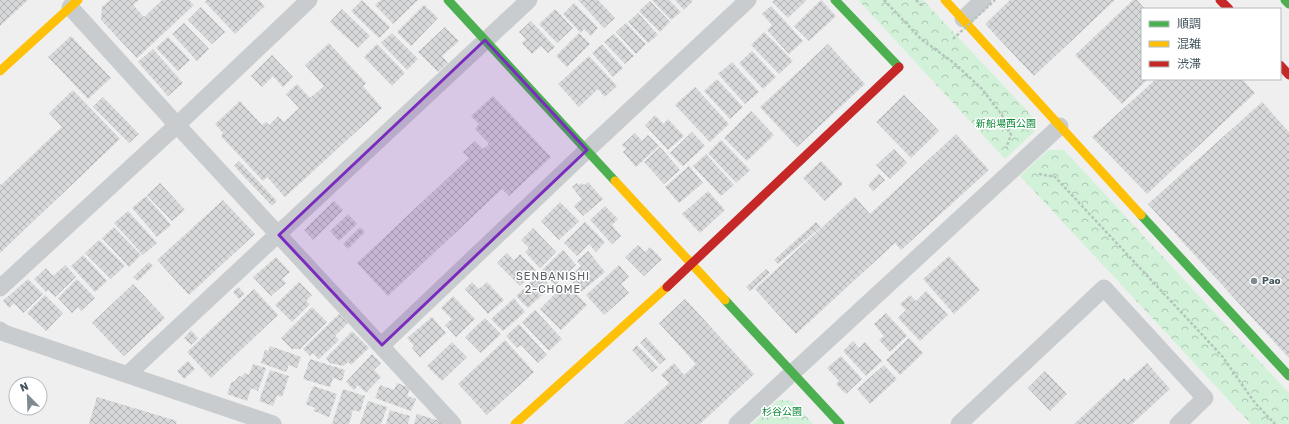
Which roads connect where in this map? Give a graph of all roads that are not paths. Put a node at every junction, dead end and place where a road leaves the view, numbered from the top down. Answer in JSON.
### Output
{"nodes":[{"id":1,"x":309,"y":0,"type":"edge"},
{"id":2,"x":448,"y":0,"type":"edge"},
{"id":3,"x":529,"y":0,"type":"edge"},
{"id":4,"x":748,"y":0,"type":"edge"},
{"id":5,"x":835,"y":0,"type":"edge"},
{"id":6,"x":945,"y":0,"type":"edge"},
{"id":7,"x":983,"y":0,"type":"edge"},
{"id":8,"x":1220,"y":0,"type":"edge"},
{"id":9,"x":1285,"y":0,"type":"edge"},
{"id":10,"x":74,"y":3,"type":"edge"},
{"id":11,"x":1289,"y":4,"type":"edge"},
{"id":12,"x":1228,"y":8,"type":"edge"},
{"id":13,"x":963,"y":19,"type":"junction"},
{"id":14,"x":485,"y":40,"type":"junction"},
{"id":15,"x":1281,"y":66,"type":"edge"},
{"id":16,"x":0,"y":70,"type":"edge"},
{"id":17,"x":1289,"y":75,"type":"edge"},
{"id":18,"x":177,"y":125,"type":"junction"},
{"id":19,"x":1060,"y":126,"type":"junction"},
{"id":20,"x":587,"y":150,"type":"junction"},
{"id":21,"x":279,"y":235,"type":"junction"},
{"id":22,"x":693,"y":264,"type":"junction"},
{"id":23,"x":0,"y":288,"type":"edge"},
{"id":24,"x":0,"y":330,"type":"edge"},
{"id":25,"x":382,"y":345,"type":"junction"},
{"id":26,"x":793,"y":372,"type":"junction"},
{"id":27,"x":128,"y":374,"type":"junction"},
{"id":28,"x":1289,"y":376,"type":"edge"},
{"id":29,"x":273,"y":424,"type":"edge"},
{"id":30,"x":453,"y":424,"type":"edge"},
{"id":31,"x":515,"y":424,"type":"edge"},
{"id":32,"x":737,"y":424,"type":"edge"},
{"id":33,"x":840,"y":424,"type":"edge"},
{"id":34,"x":959,"y":424,"type":"edge"},
{"id":35,"x":1178,"y":424,"type":"edge"}],
"edges":[{"from":1,"to":18,"type":"street"},
{"from":2,"to":14,"type":"main road"},
{"from":3,"to":14,"type":"street"},
{"from":4,"to":20,"type":"street"},
{"from":5,"to":22,"type":"main road"},
{"from":6,"to":13,"type":"main road"},
{"from":7,"to":13,"type":"street"},
{"from":8,"to":12,"type":"main road"},
{"from":9,"to":11,"type":"main road"},
{"from":10,"to":16,"type":"main road"},
{"from":10,"to":18,"type":"street"},
{"from":13,"to":19,"type":"main road"},
{"from":14,"to":20,"type":"main road"},
{"from":14,"to":21,"type":"street"},
{"from":15,"to":17,"type":"main road"},
{"from":18,"to":21,"type":"street"},
{"from":18,"to":23,"type":"street"},
{"from":19,"to":26,"type":"street"},
{"from":19,"to":28,"type":"main road"},
{"from":20,"to":22,"type":"main road"},
{"from":20,"to":25,"type":"street"},
{"from":21,"to":25,"type":"street"},
{"from":21,"to":27,"type":"street"},
{"from":22,"to":26,"type":"main road"},
{"from":22,"to":31,"type":"main road"},
{"from":24,"to":27,"type":"street"},
{"from":25,"to":30,"type":"street"},
{"from":26,"to":32,"type":"street"},
{"from":26,"to":33,"type":"main road"},
{"from":27,"to":29,"type":"street"},
{"from":34,"to":35,"type":"street"}]}
